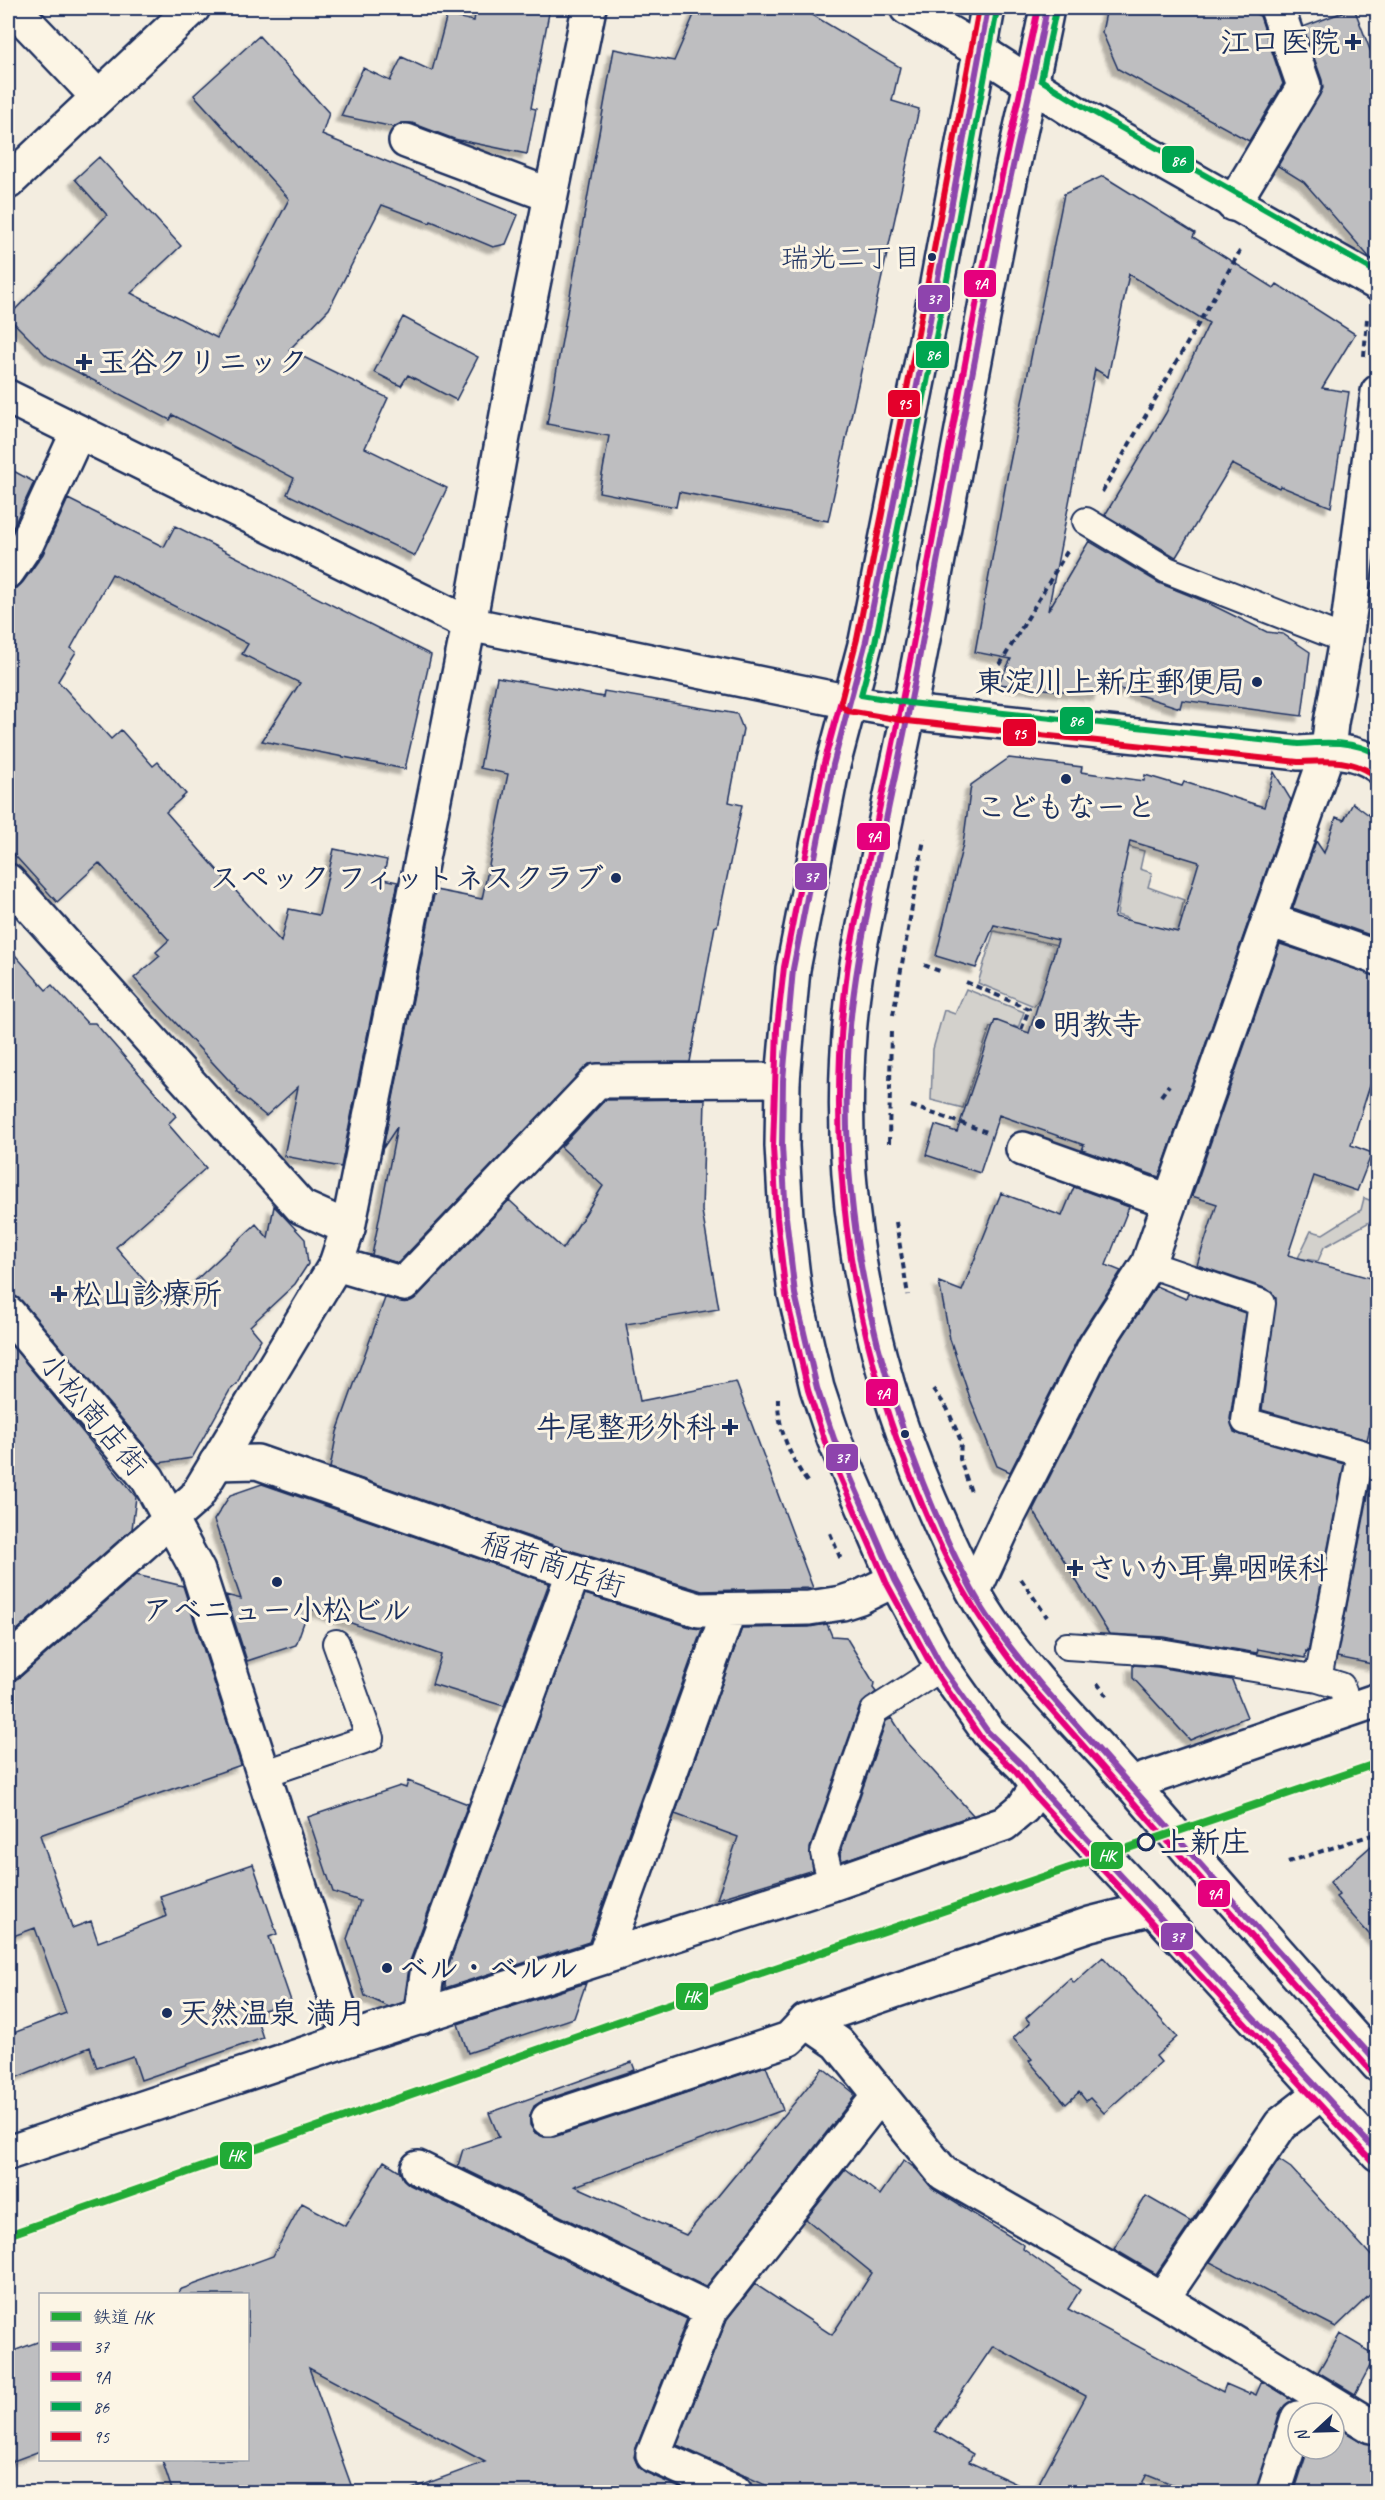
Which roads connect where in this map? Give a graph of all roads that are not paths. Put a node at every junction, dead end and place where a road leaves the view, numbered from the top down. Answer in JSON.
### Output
{"nodes":[{"id":1,"x":13,"y":8,"type":"edge"},
{"id":2,"x":193,"y":8,"type":"edge"},
{"id":3,"x":589,"y":8,"type":"edge"},
{"id":4,"x":907,"y":8,"type":"edge"},
{"id":5,"x":988,"y":8,"type":"edge"},
{"id":6,"x":1047,"y":8,"type":"edge"},
{"id":7,"x":1277,"y":8,"type":"edge"},
{"id":8,"x":980,"y":51,"type":"junction"},
{"id":9,"x":1032,"y":84,"type":"junction"},
{"id":10,"x":99,"y":97,"type":"junction"},
{"id":11,"x":406,"y":141,"type":"dead end"},
{"id":12,"x":8,"y":182,"type":"edge"},
{"id":13,"x":550,"y":195,"type":"junction"},
{"id":14,"x":1233,"y":204,"type":"junction"},
{"id":15,"x":1377,"y":284,"type":"edge"},
{"id":16,"x":1377,"y":392,"type":"edge"},
{"id":17,"x":8,"y":398,"type":"edge"},
{"id":18,"x":78,"y":432,"type":"junction"},
{"id":19,"x":1086,"y":521,"type":"road end"},
{"id":20,"x":8,"y":571,"type":"edge"},
{"id":21,"x":469,"y":624,"type":"junction"},
{"id":22,"x":1346,"y":640,"type":"junction"},
{"id":23,"x":850,"y":702,"type":"junction"},
{"id":24,"x":908,"y":712,"type":"junction"},
{"id":25,"x":1328,"y":751,"type":"junction"},
{"id":26,"x":1377,"y":766,"type":"edge"},
{"id":27,"x":8,"y":881,"type":"edge"},
{"id":28,"x":1269,"y":920,"type":"junction"},
{"id":29,"x":1377,"y":958,"type":"edge"},
{"id":30,"x":783,"y":1080,"type":"junction"},
{"id":31,"x":1023,"y":1149,"type":"road end"},
{"id":32,"x":1169,"y":1201,"type":"junction"},
{"id":33,"x":348,"y":1228,"type":"junction"},
{"id":34,"x":336,"y":1264,"type":"junction"},
{"id":35,"x":1148,"y":1264,"type":"junction"},
{"id":36,"x":8,"y":1313,"type":"edge"},
{"id":37,"x":216,"y":1463,"type":"junction"},
{"id":38,"x":172,"y":1520,"type":"junction"},
{"id":39,"x":574,"y":1571,"type":"junction"},
{"id":40,"x":894,"y":1580,"type":"junction"},
{"id":41,"x":974,"y":1590,"type":"junction"},
{"id":42,"x":729,"y":1610,"type":"junction"},
{"id":43,"x":336,"y":1643,"type":"dead end"},
{"id":44,"x":1067,"y":1646,"type":"road end"},
{"id":45,"x":8,"y":1663,"type":"edge"},
{"id":46,"x":942,"y":1666,"type":"junction"},
{"id":47,"x":1318,"y":1679,"type":"junction"},
{"id":48,"x":1364,"y":1705,"type":"edge"},
{"id":49,"x":263,"y":1774,"type":"junction"},
{"id":50,"x":1131,"y":1784,"type":"junction"},
{"id":51,"x":1038,"y":1786,"type":"junction"},
{"id":52,"x":832,"y":1884,"type":"junction"},
{"id":53,"x":1153,"y":1908,"type":"junction"},
{"id":54,"x":604,"y":1957,"type":"junction"},
{"id":55,"x":421,"y":2017,"type":"junction"},
{"id":56,"x":806,"y":2020,"type":"junction"},
{"id":57,"x":349,"y":2039,"type":"junction"},
{"id":58,"x":1377,"y":2065,"type":"edge"},
{"id":59,"x":1321,"y":2093,"type":"junction"},
{"id":60,"x":879,"y":2096,"type":"junction"},
{"id":61,"x":548,"y":2119,"type":"dead end"},
{"id":62,"x":8,"y":2153,"type":"edge"},
{"id":63,"x":1377,"y":2154,"type":"edge"},
{"id":64,"x":417,"y":2168,"type":"dead end"},
{"id":65,"x":1162,"y":2300,"type":"junction"},
{"id":66,"x":711,"y":2310,"type":"junction"},
{"id":67,"x":1295,"y":2401,"type":"edge"},
{"id":68,"x":1346,"y":2419,"type":"edge"},
{"id":69,"x":1377,"y":2427,"type":"edge"},
{"id":70,"x":1286,"y":2456,"type":"edge"},
{"id":71,"x":735,"y":2493,"type":"edge"},
{"id":72,"x":1274,"y":2493,"type":"edge"}],
"edges":[{"from":1,"to":10,"type":"main road"},
{"from":2,"to":10,"type":"main road"},
{"from":3,"to":13,"type":"main road"},
{"from":4,"to":8,"type":"main road"},
{"from":5,"to":8,"type":"main road"},
{"from":6,"to":9,"type":"main road"},
{"from":7,"to":14,"type":"main road"},
{"from":8,"to":9,"type":"main road"},
{"from":8,"to":23,"type":"main road"},
{"from":9,"to":14,"type":"main road"},
{"from":9,"to":24,"type":"main road"},
{"from":10,"to":12,"type":"main road"},
{"from":11,"to":13,"type":"main road"},
{"from":13,"to":21,"type":"main road"},
{"from":14,"to":15,"type":"main road"},
{"from":16,"to":22,"type":"main road"},
{"from":17,"to":18,"type":"main road"},
{"from":18,"to":20,"type":"main road"},
{"from":18,"to":21,"type":"main road"},
{"from":19,"to":22,"type":"lane"},
{"from":21,"to":23,"type":"main road"},
{"from":21,"to":33,"type":"main road"},
{"from":22,"to":25,"type":"main road"},
{"from":23,"to":24,"type":"main road"},
{"from":23,"to":30,"type":"main road"},
{"from":24,"to":25,"type":"main road"},
{"from":24,"to":41,"type":"main road"},
{"from":25,"to":26,"type":"main road"},
{"from":25,"to":28,"type":"main road"},
{"from":27,"to":33,"type":"main road"},
{"from":28,"to":29,"type":"main road"},
{"from":28,"to":32,"type":"main road"},
{"from":30,"to":34,"type":"main road"},
{"from":30,"to":40,"type":"main road"},
{"from":31,"to":32,"type":"main road"},
{"from":32,"to":35,"type":"main road"},
{"from":33,"to":34,"type":"main road"},
{"from":34,"to":37,"type":"main road"},
{"from":35,"to":41,"type":"main road"},
{"from":35,"to":47,"type":"lane"},
{"from":36,"to":38,"type":"main road","name":"小松商店街"},
{"from":37,"to":38,"type":"main road"},
{"from":37,"to":39,"type":"main road","name":"稲荷商店街"},
{"from":38,"to":45,"type":"main road"},
{"from":38,"to":49,"type":"main road","name":"小松商店街"},
{"from":39,"to":42,"type":"main road","name":"稲荷商店街"},
{"from":39,"to":55,"type":"main road"},
{"from":40,"to":42,"type":"main road","name":"稲荷商店街"},
{"from":40,"to":46,"type":"main road"},
{"from":41,"to":50,"type":"main road"},
{"from":42,"to":54,"type":"main road"},
{"from":43,"to":49,"type":"lane"},
{"from":44,"to":47,"type":"lane"},
{"from":46,"to":51,"type":"main road"},
{"from":46,"to":52,"type":"lane"},
{"from":47,"to":48,"type":"lane"},
{"from":48,"to":50,"type":"main road"},
{"from":49,"to":57,"type":"main road","name":"小松商店街"},
{"from":50,"to":58,"type":"main road"},
{"from":51,"to":52,"type":"main road"},
{"from":51,"to":53,"type":"main road"},
{"from":52,"to":54,"type":"main road"},
{"from":53,"to":56,"type":"main road"},
{"from":53,"to":59,"type":"main road"},
{"from":54,"to":55,"type":"main road"},
{"from":55,"to":57,"type":"main road"},
{"from":56,"to":60,"type":"main road"},
{"from":56,"to":61,"type":"main road"},
{"from":57,"to":62,"type":"main road"},
{"from":59,"to":63,"type":"main road"},
{"from":59,"to":65,"type":"main road"},
{"from":60,"to":65,"type":"main road"},
{"from":60,"to":66,"type":"main road"},
{"from":64,"to":66,"type":"main road"},
{"from":65,"to":67,"type":"main road"},
{"from":66,"to":71,"type":"main road"},
{"from":68,"to":69,"type":"main road"},
{"from":70,"to":72,"type":"main road"}]}
